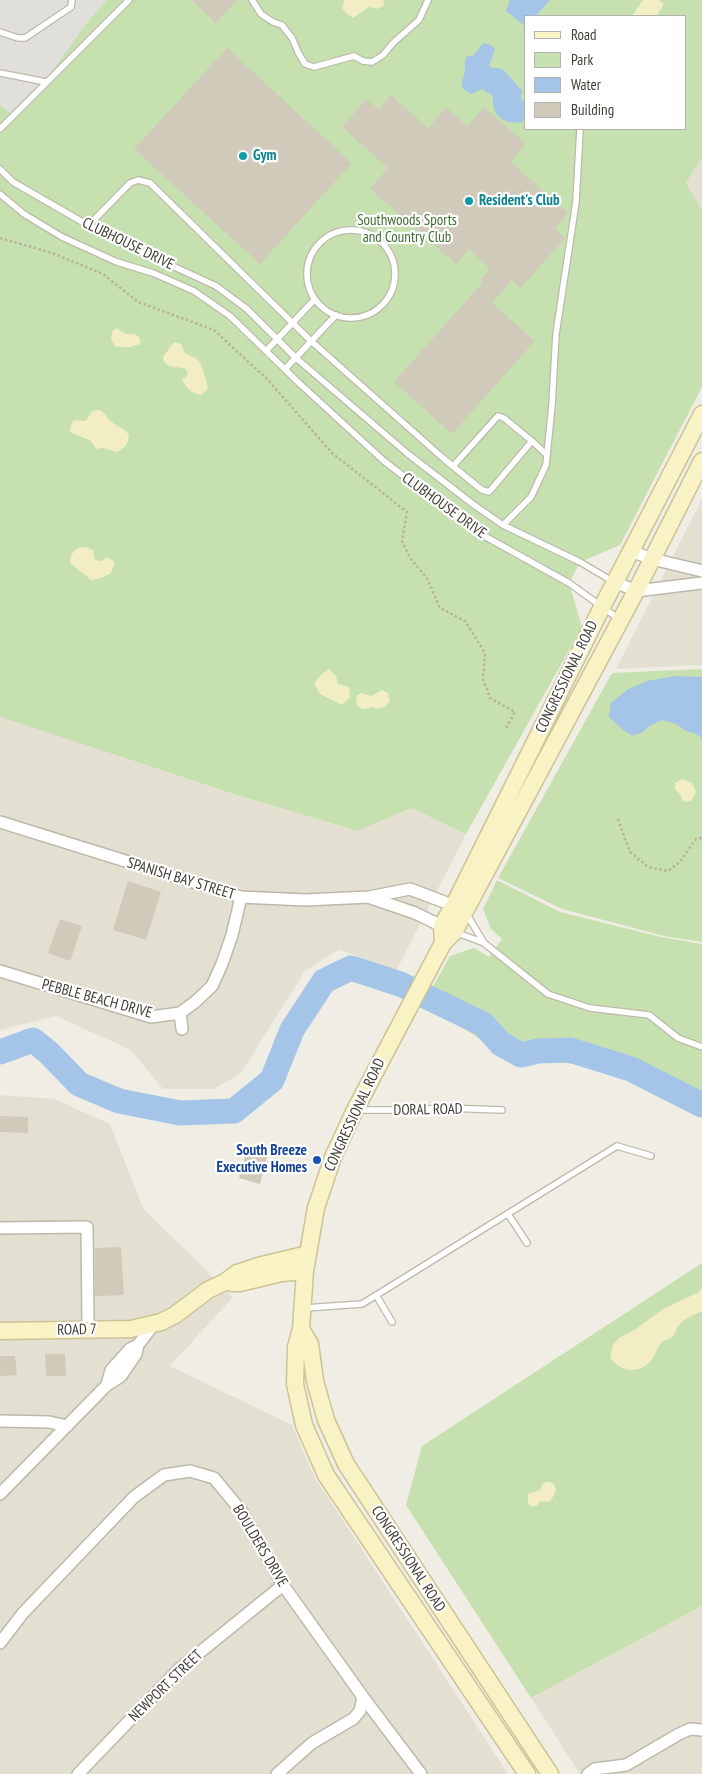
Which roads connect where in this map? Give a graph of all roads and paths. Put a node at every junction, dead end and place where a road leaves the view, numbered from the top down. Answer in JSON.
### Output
{"nodes":[{"id":1,"x":72,"y":0,"type":"edge"},
{"id":2,"x":129,"y":0,"type":"edge"},
{"id":3,"x":252,"y":0,"type":"edge"},
{"id":4,"x":428,"y":0,"type":"edge"},
{"id":5,"x":0,"y":32,"type":"edge"},
{"id":6,"x":0,"y":73,"type":"edge"},
{"id":7,"x":46,"y":82,"type":"junction"},
{"id":8,"x":0,"y":129,"type":"edge"},
{"id":9,"x":580,"y":130,"type":"edge"},
{"id":10,"x":0,"y":170,"type":"edge"},
{"id":11,"x":0,"y":194,"type":"edge"},
{"id":12,"x":88,"y":226,"type":"junction"},
{"id":13,"x":0,"y":238,"type":"edge"},
{"id":14,"x":315,"y":299,"type":"junction"},
{"id":15,"x":336,"y":315,"type":"junction"},
{"id":16,"x":292,"y":322,"type":"junction"},
{"id":17,"x":277,"y":339,"type":"junction"},
{"id":18,"x":311,"y":341,"type":"junction"},
{"id":19,"x":267,"y":350,"type":"junction"},
{"id":20,"x":296,"y":358,"type":"junction"},
{"id":21,"x":285,"y":369,"type":"junction"},
{"id":22,"x":702,"y":414,"type":"edge"},
{"id":23,"x":532,"y":441,"type":"junction"},
{"id":24,"x":547,"y":455,"type":"junction"},
{"id":25,"x":702,"y":461,"type":"edge"},
{"id":26,"x":453,"y":466,"type":"junction"},
{"id":27,"x":503,"y":525,"type":"junction"},
{"id":28,"x":631,"y":551,"type":"junction"},
{"id":29,"x":652,"y":559,"type":"junction"},
{"id":30,"x":702,"y":571,"type":"edge"},
{"id":31,"x":615,"y":582,"type":"junction"},
{"id":32,"x":702,"y":583,"type":"edge"},
{"id":33,"x":636,"y":591,"type":"junction"},
{"id":34,"x":602,"y":607,"type":"junction"},
{"id":35,"x":620,"y":619,"type":"junction"},
{"id":36,"x":505,"y":730,"type":"dead end"},
{"id":37,"x":618,"y":819,"type":"dead end"},
{"id":38,"x":0,"y":822,"type":"edge"},
{"id":39,"x":702,"y":838,"type":"edge"},
{"id":40,"x":369,"y":897,"type":"junction"},
{"id":41,"x":241,"y":898,"type":"junction"},
{"id":42,"x":460,"y":908,"type":"junction"},
{"id":43,"x":446,"y":933,"type":"junction"},
{"id":44,"x":486,"y":944,"type":"junction"},
{"id":45,"x":0,"y":971,"type":"edge"},
{"id":46,"x":180,"y":1013,"type":"junction"},
{"id":47,"x":182,"y":1029,"type":"dead end"},
{"id":48,"x":702,"y":1047,"type":"edge"},
{"id":49,"x":355,"y":1110,"type":"junction"},
{"id":50,"x":502,"y":1110,"type":"dead end"},
{"id":51,"x":651,"y":1156,"type":"dead end"},
{"id":52,"x":508,"y":1214,"type":"junction"},
{"id":53,"x":0,"y":1228,"type":"edge"},
{"id":54,"x":527,"y":1243,"type":"dead end"},
{"id":55,"x":308,"y":1254,"type":"junction"},
{"id":56,"x":305,"y":1271,"type":"junction"},
{"id":57,"x":225,"y":1282,"type":"junction"},
{"id":58,"x":376,"y":1295,"type":"junction"},
{"id":59,"x":303,"y":1308,"type":"junction"},
{"id":60,"x":88,"y":1320,"type":"junction"},
{"id":61,"x":0,"y":1322,"type":"edge"},
{"id":62,"x":392,"y":1322,"type":"dead end"},
{"id":63,"x":154,"y":1324,"type":"junction"},
{"id":64,"x":301,"y":1329,"type":"junction"},
{"id":65,"x":0,"y":1331,"type":"edge"},
{"id":66,"x":0,"y":1421,"type":"edge"},
{"id":67,"x":67,"y":1426,"type":"junction"},
{"id":68,"x":335,"y":1440,"type":"junction"},
{"id":69,"x":314,"y":1448,"type":"junction"},
{"id":70,"x":0,"y":1494,"type":"edge"},
{"id":71,"x":283,"y":1585,"type":"junction"},
{"id":72,"x":0,"y":1642,"type":"edge"},
{"id":73,"x":363,"y":1697,"type":"junction"},
{"id":74,"x":702,"y":1730,"type":"edge"},
{"id":75,"x":623,"y":1769,"type":"edge"},
{"id":76,"x":78,"y":1774,"type":"edge"},
{"id":77,"x":276,"y":1774,"type":"edge"},
{"id":78,"x":421,"y":1774,"type":"edge"},
{"id":79,"x":527,"y":1774,"type":"edge"},
{"id":80,"x":550,"y":1774,"type":"edge"},
{"id":81,"x":588,"y":1774,"type":"edge"}],
"edges":[{"from":1,"to":5,"type":"lane"},
{"from":2,"to":7,"type":"lane"},
{"from":3,"to":4,"type":"lane"},
{"from":6,"to":7,"type":"lane"},
{"from":7,"to":8,"type":"lane"},
{"from":9,"to":24,"type":"lane"},
{"from":10,"to":12,"type":"lane","name":"CLUBHOUSE DRIVE"},
{"from":11,"to":19,"type":"lane","name":"CLUBHOUSE DRIVE"},
{"from":12,"to":16,"type":"lane"},
{"from":12,"to":17,"type":"lane","name":"CLUBHOUSE DRIVE"},
{"from":13,"to":36,"type":"path"},
{"from":14,"to":15,"type":"lane"},
{"from":14,"to":15,"type":"lane"},
{"from":14,"to":16,"type":"lane"},
{"from":15,"to":18,"type":"lane"},
{"from":16,"to":17,"type":"lane"},
{"from":16,"to":18,"type":"lane"},
{"from":17,"to":19,"type":"lane"},
{"from":17,"to":20,"type":"lane","name":"CLUBHOUSE DRIVE"},
{"from":18,"to":20,"type":"lane"},
{"from":18,"to":26,"type":"lane"},
{"from":19,"to":21,"type":"lane","name":"CLUBHOUSE DRIVE"},
{"from":20,"to":21,"type":"lane"},
{"from":20,"to":27,"type":"lane","name":"CLUBHOUSE DRIVE"},
{"from":21,"to":34,"type":"lane","name":"CLUBHOUSE DRIVE"},
{"from":22,"to":28,"type":"main road","name":"CONGRESSIONAL ROAD"},
{"from":23,"to":24,"type":"lane"},
{"from":23,"to":26,"type":"lane"},
{"from":23,"to":26,"type":"lane"},
{"from":24,"to":27,"type":"lane"},
{"from":25,"to":29,"type":"main road"},
{"from":27,"to":31,"type":"lane","name":"CLUBHOUSE DRIVE"},
{"from":28,"to":29,"type":"street"},
{"from":28,"to":31,"type":"main road","name":"CONGRESSIONAL ROAD"},
{"from":29,"to":30,"type":"street"},
{"from":29,"to":33,"type":"main road"},
{"from":31,"to":33,"type":"street"},
{"from":31,"to":34,"type":"main road","name":"CONGRESSIONAL ROAD"},
{"from":32,"to":33,"type":"street"},
{"from":33,"to":35,"type":"main road","name":"CONGRESSIONAL ROAD"},
{"from":34,"to":35,"type":"lane","name":"CLUBHOUSE DRIVE"},
{"from":34,"to":42,"type":"main road","name":"CONGRESSIONAL ROAD"},
{"from":35,"to":42,"type":"main road","name":"CONGRESSIONAL ROAD"},
{"from":37,"to":39,"type":"path"},
{"from":38,"to":41,"type":"street","name":"SPANISH BAY STREET"},
{"from":40,"to":41,"type":"street","name":"SPANISH BAY STREET"},
{"from":40,"to":42,"type":"street","name":"SPANISH BAY STREET"},
{"from":40,"to":43,"type":"street","name":"SPANISH BAY STREET"},
{"from":41,"to":46,"type":"street"},
{"from":42,"to":43,"type":"main road","name":"CONGRESSIONAL ROAD"},
{"from":42,"to":44,"type":"lane"},
{"from":43,"to":44,"type":"lane"},
{"from":43,"to":49,"type":"main road","name":"CONGRESSIONAL ROAD"},
{"from":44,"to":48,"type":"lane"},
{"from":45,"to":46,"type":"street","name":"PEBBLE BEACH DRIVE"},
{"from":46,"to":47,"type":"street"},
{"from":49,"to":50,"type":"lane","name":"DORAL ROAD"},
{"from":49,"to":55,"type":"main road","name":"CONGRESSIONAL ROAD"},
{"from":51,"to":52,"type":"lane"},
{"from":52,"to":54,"type":"lane"},
{"from":52,"to":58,"type":"lane"},
{"from":53,"to":60,"type":"street"},
{"from":55,"to":56,"type":"main road","name":"CONGRESSIONAL ROAD"},
{"from":55,"to":57,"type":"main road","name":"ROAD 7"},
{"from":56,"to":57,"type":"main road","name":"ROAD 7"},
{"from":56,"to":59,"type":"main road","name":"CONGRESSIONAL ROAD"},
{"from":57,"to":63,"type":"main road","name":"ROAD 7"},
{"from":58,"to":59,"type":"lane"},
{"from":58,"to":62,"type":"lane"},
{"from":59,"to":64,"type":"main road","name":"CONGRESSIONAL ROAD"},
{"from":60,"to":61,"type":"main road","name":"ROAD 7"},
{"from":60,"to":63,"type":"main road","name":"ROAD 7"},
{"from":63,"to":65,"type":"main road","name":"ROAD 7"},
{"from":63,"to":67,"type":"street"},
{"from":64,"to":68,"type":"main road","name":"CONGRESSIONAL ROAD"},
{"from":64,"to":69,"type":"main road","name":"CONGRESSIONAL ROAD"},
{"from":66,"to":67,"type":"street"},
{"from":67,"to":70,"type":"street"},
{"from":68,"to":69,"type":"main road"},
{"from":68,"to":80,"type":"main road","name":"CONGRESSIONAL ROAD"},
{"from":69,"to":79,"type":"main road","name":"CONGRESSIONAL ROAD"},
{"from":71,"to":72,"type":"street","name":"BOULDERS DRIVE"},
{"from":71,"to":73,"type":"street","name":"BOULDERS DRIVE"},
{"from":71,"to":76,"type":"street","name":"NEWPORT STREET"},
{"from":73,"to":77,"type":"street"},
{"from":73,"to":78,"type":"street","name":"BOULDERS DRIVE"},
{"from":74,"to":75,"type":"street"},
{"from":75,"to":81,"type":"street"}]}
